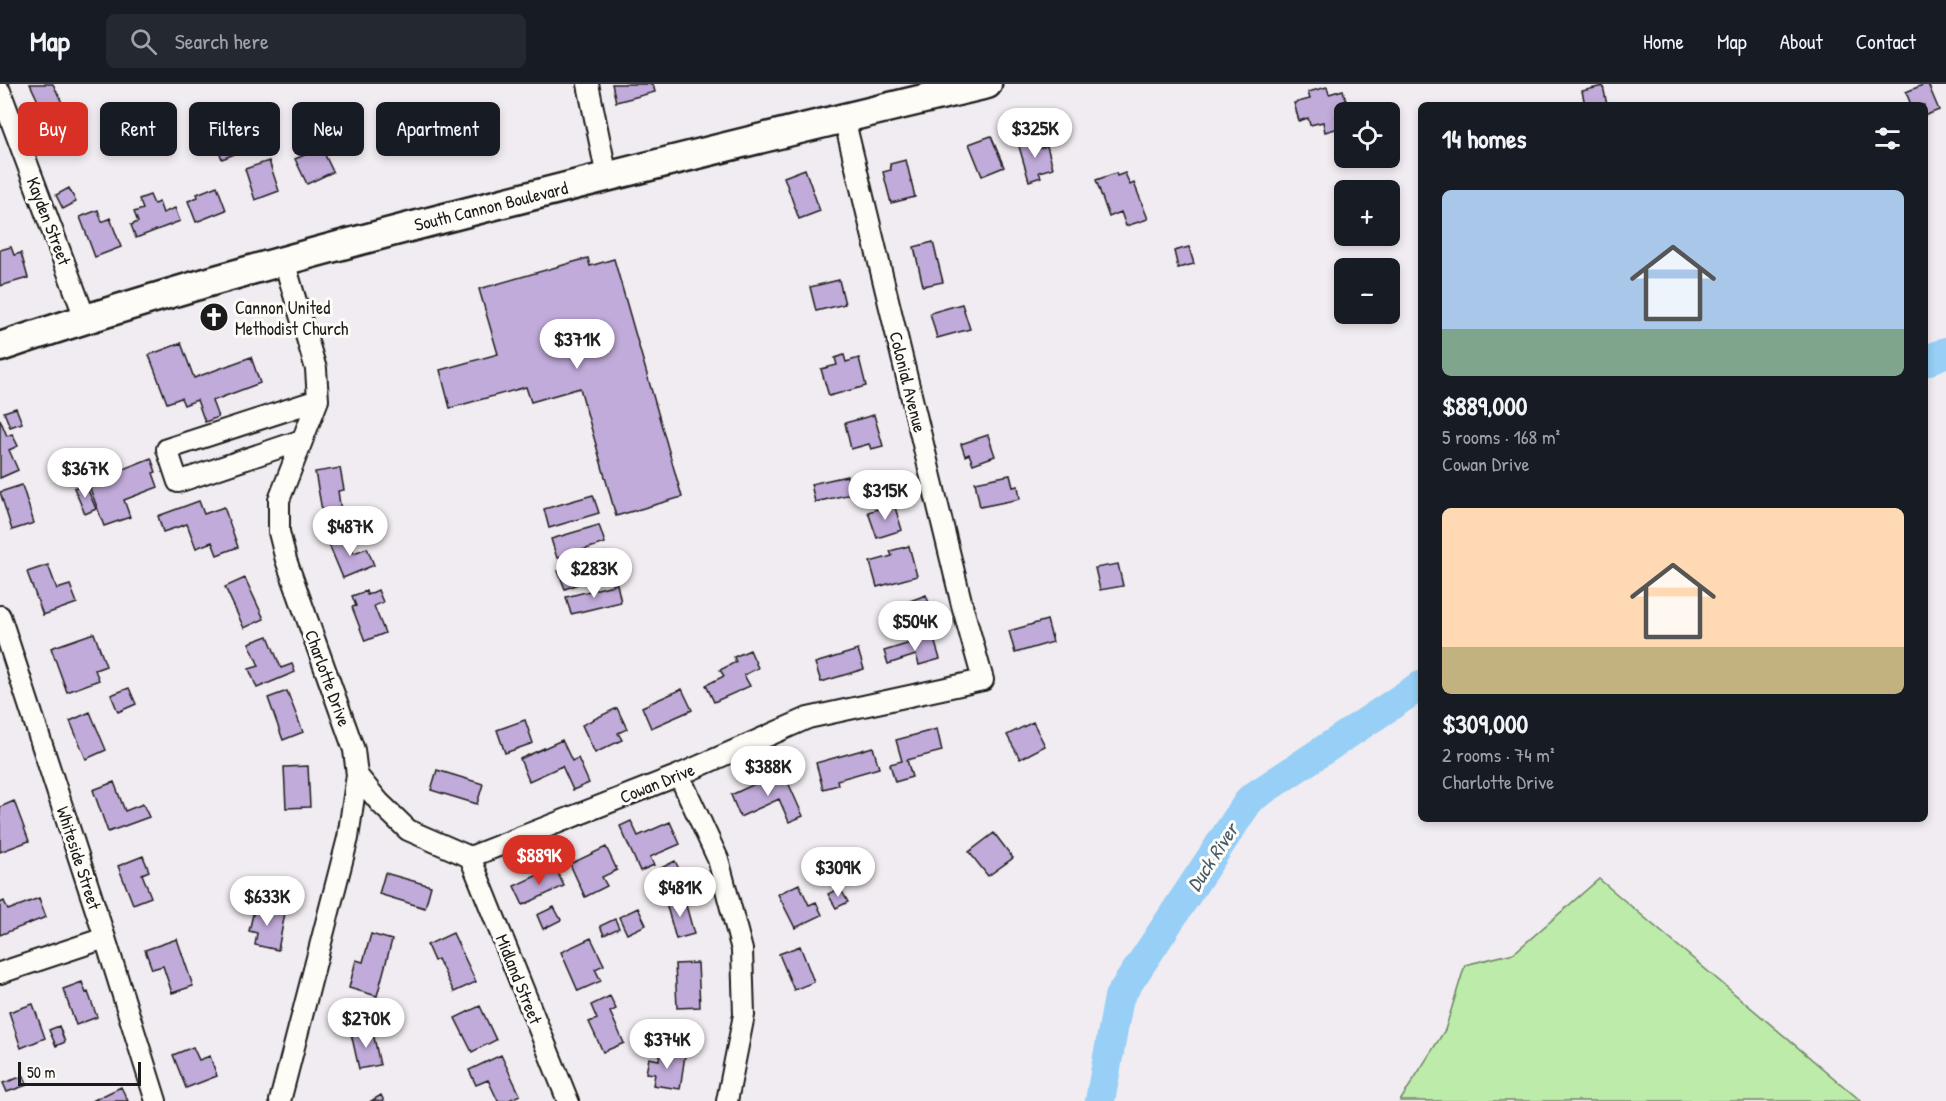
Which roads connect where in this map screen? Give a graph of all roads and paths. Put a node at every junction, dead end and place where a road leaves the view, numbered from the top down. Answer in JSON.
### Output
{"nodes":[{"id":1,"x":588,"y":84,"type":"edge"},
{"id":2,"x":987,"y":84,"type":"edge"},
{"id":3,"x":0,"y":91,"type":"edge"},
{"id":4,"x":844,"y":118,"type":"junction"},
{"id":5,"x":607,"y":177,"type":"junction"},
{"id":6,"x":284,"y":261,"type":"junction"},
{"id":7,"x":85,"y":318,"type":"junction"},
{"id":8,"x":0,"y":346,"type":"edge"},
{"id":9,"x":318,"y":400,"type":"junction"},
{"id":10,"x":302,"y":440,"type":"junction"},
{"id":11,"x":0,"y":616,"type":"edge"},
{"id":12,"x":982,"y":680,"type":"joint"},
{"id":13,"x":357,"y":775,"type":"junction"},
{"id":14,"x":679,"y":775,"type":"junction"},
{"id":15,"x":470,"y":857,"type":"junction"},
{"id":16,"x":105,"y":938,"type":"junction"},
{"id":17,"x":0,"y":973,"type":"edge"},
{"id":18,"x":156,"y":1101,"type":"edge"},
{"id":19,"x":280,"y":1101,"type":"edge"},
{"id":20,"x":568,"y":1101,"type":"edge"},
{"id":21,"x":727,"y":1101,"type":"edge"}],
"edges":[{"from":1,"to":5,"type":"street"},
{"from":2,"to":4,"type":"highway","name":"South Cannon Boulevard"},
{"from":3,"to":7,"type":"street","name":"Kayden Street"},
{"from":4,"to":5,"type":"highway","name":"South Cannon Boulevard"},
{"from":4,"to":12,"type":"street","name":"Colonial Avenue"},
{"from":5,"to":6,"type":"highway","name":"South Cannon Boulevard"},
{"from":6,"to":7,"type":"highway","name":"South Cannon Boulevard"},
{"from":6,"to":9,"type":"street","name":"Charlotte Drive"},
{"from":7,"to":8,"type":"highway","name":"South Cannon Boulevard"},
{"from":9,"to":10,"type":"street","name":"Charlotte Drive"},
{"from":9,"to":10,"type":"street"},
{"from":10,"to":13,"type":"street","name":"Charlotte Drive"},
{"from":11,"to":16,"type":"street","name":"Whiteside Street"},
{"from":12,"to":14,"type":"street","name":"Cowan Drive"},
{"from":13,"to":15,"type":"street"},
{"from":13,"to":19,"type":"street","name":"Charlotte Drive"},
{"from":14,"to":15,"type":"street","name":"Cowan Drive"},
{"from":14,"to":21,"type":"street"},
{"from":15,"to":20,"type":"street","name":"Midland Street"},
{"from":16,"to":17,"type":"street"},
{"from":16,"to":18,"type":"street","name":"Whiteside Street"}]}
